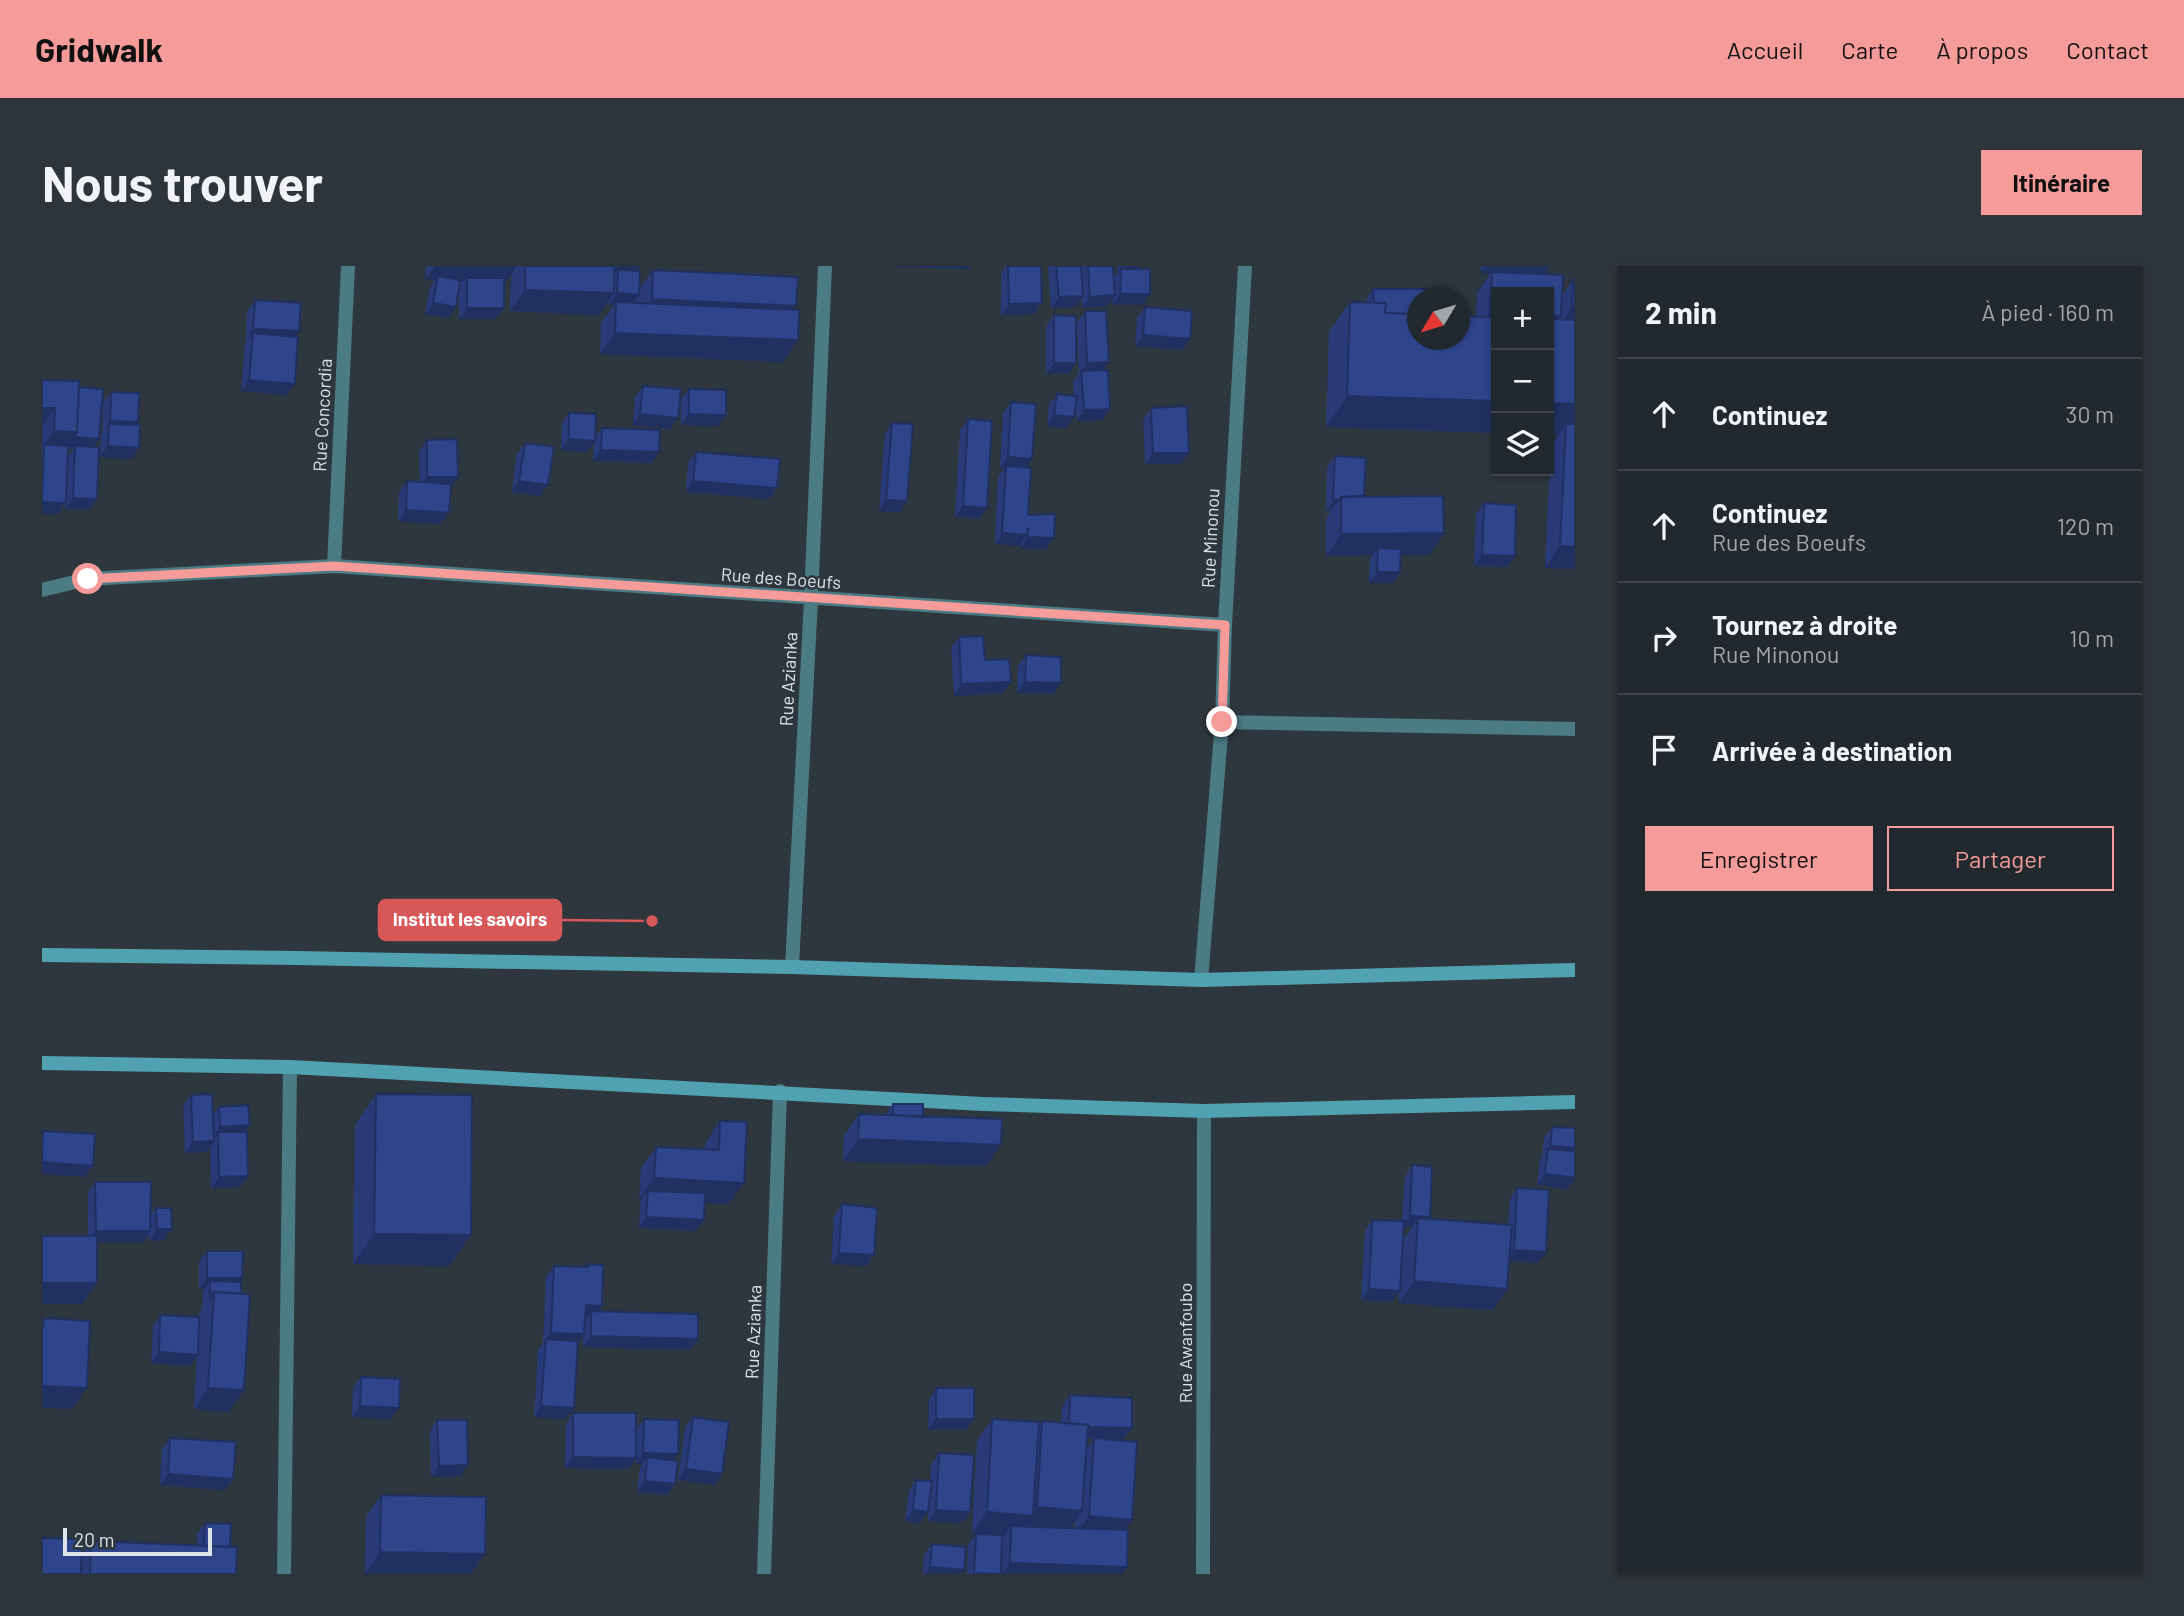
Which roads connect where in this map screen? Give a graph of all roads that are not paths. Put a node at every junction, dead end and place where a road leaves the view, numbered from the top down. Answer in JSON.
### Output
{"nodes":[{"id":1,"x":348,"y":266,"type":"edge"},
{"id":2,"x":825,"y":266,"type":"edge"},
{"id":3,"x":1245,"y":266,"type":"edge"},
{"id":4,"x":334,"y":566,"type":"junction"},
{"id":5,"x":42,"y":590,"type":"edge"},
{"id":6,"x":811,"y":599,"type":"junction"},
{"id":7,"x":1225,"y":625,"type":"junction"},
{"id":8,"x":1222,"y":722,"type":"junction"},
{"id":9,"x":1575,"y":729,"type":"edge"},
{"id":10,"x":42,"y":955,"type":"edge"},
{"id":11,"x":792,"y":967,"type":"junction"},
{"id":12,"x":1575,"y":970,"type":"edge"},
{"id":13,"x":1201,"y":980,"type":"junction"},
{"id":14,"x":42,"y":1063,"type":"edge"},
{"id":15,"x":289,"y":1067,"type":"junction"},
{"id":16,"x":780,"y":1091,"type":"junction"},
{"id":17,"x":1575,"y":1102,"type":"edge"},
{"id":18,"x":1204,"y":1111,"type":"junction"},
{"id":19,"x":284,"y":1574,"type":"edge"},
{"id":20,"x":764,"y":1574,"type":"edge"},
{"id":21,"x":1203,"y":1574,"type":"edge"}],
"edges":[{"from":1,"to":4,"type":"street","name":"Rue Concordia"},
{"from":2,"to":6,"type":"street","name":"Rue Azianka"},
{"from":3,"to":7,"type":"street","name":"Rue Minonou"},
{"from":4,"to":5,"type":"street","name":"Rue des Boeufs"},
{"from":4,"to":6,"type":"street","name":"Rue des Boeufs"},
{"from":6,"to":7,"type":"street","name":"Rue des Boeufs"},
{"from":6,"to":11,"type":"street","name":"Rue Azianka"},
{"from":7,"to":8,"type":"street","name":"Rue Minonou"},
{"from":8,"to":9,"type":"street"},
{"from":8,"to":13,"type":"street","name":"Rue Minonou"},
{"from":10,"to":11,"type":"main road"},
{"from":11,"to":13,"type":"main road"},
{"from":12,"to":13,"type":"main road"},
{"from":14,"to":15,"type":"main road"},
{"from":15,"to":16,"type":"main road"},
{"from":15,"to":19,"type":"street"},
{"from":16,"to":18,"type":"main road"},
{"from":16,"to":20,"type":"street","name":"Rue Azianka"},
{"from":17,"to":18,"type":"main road"},
{"from":18,"to":21,"type":"street","name":"Rue Awanfoubo"}]}
